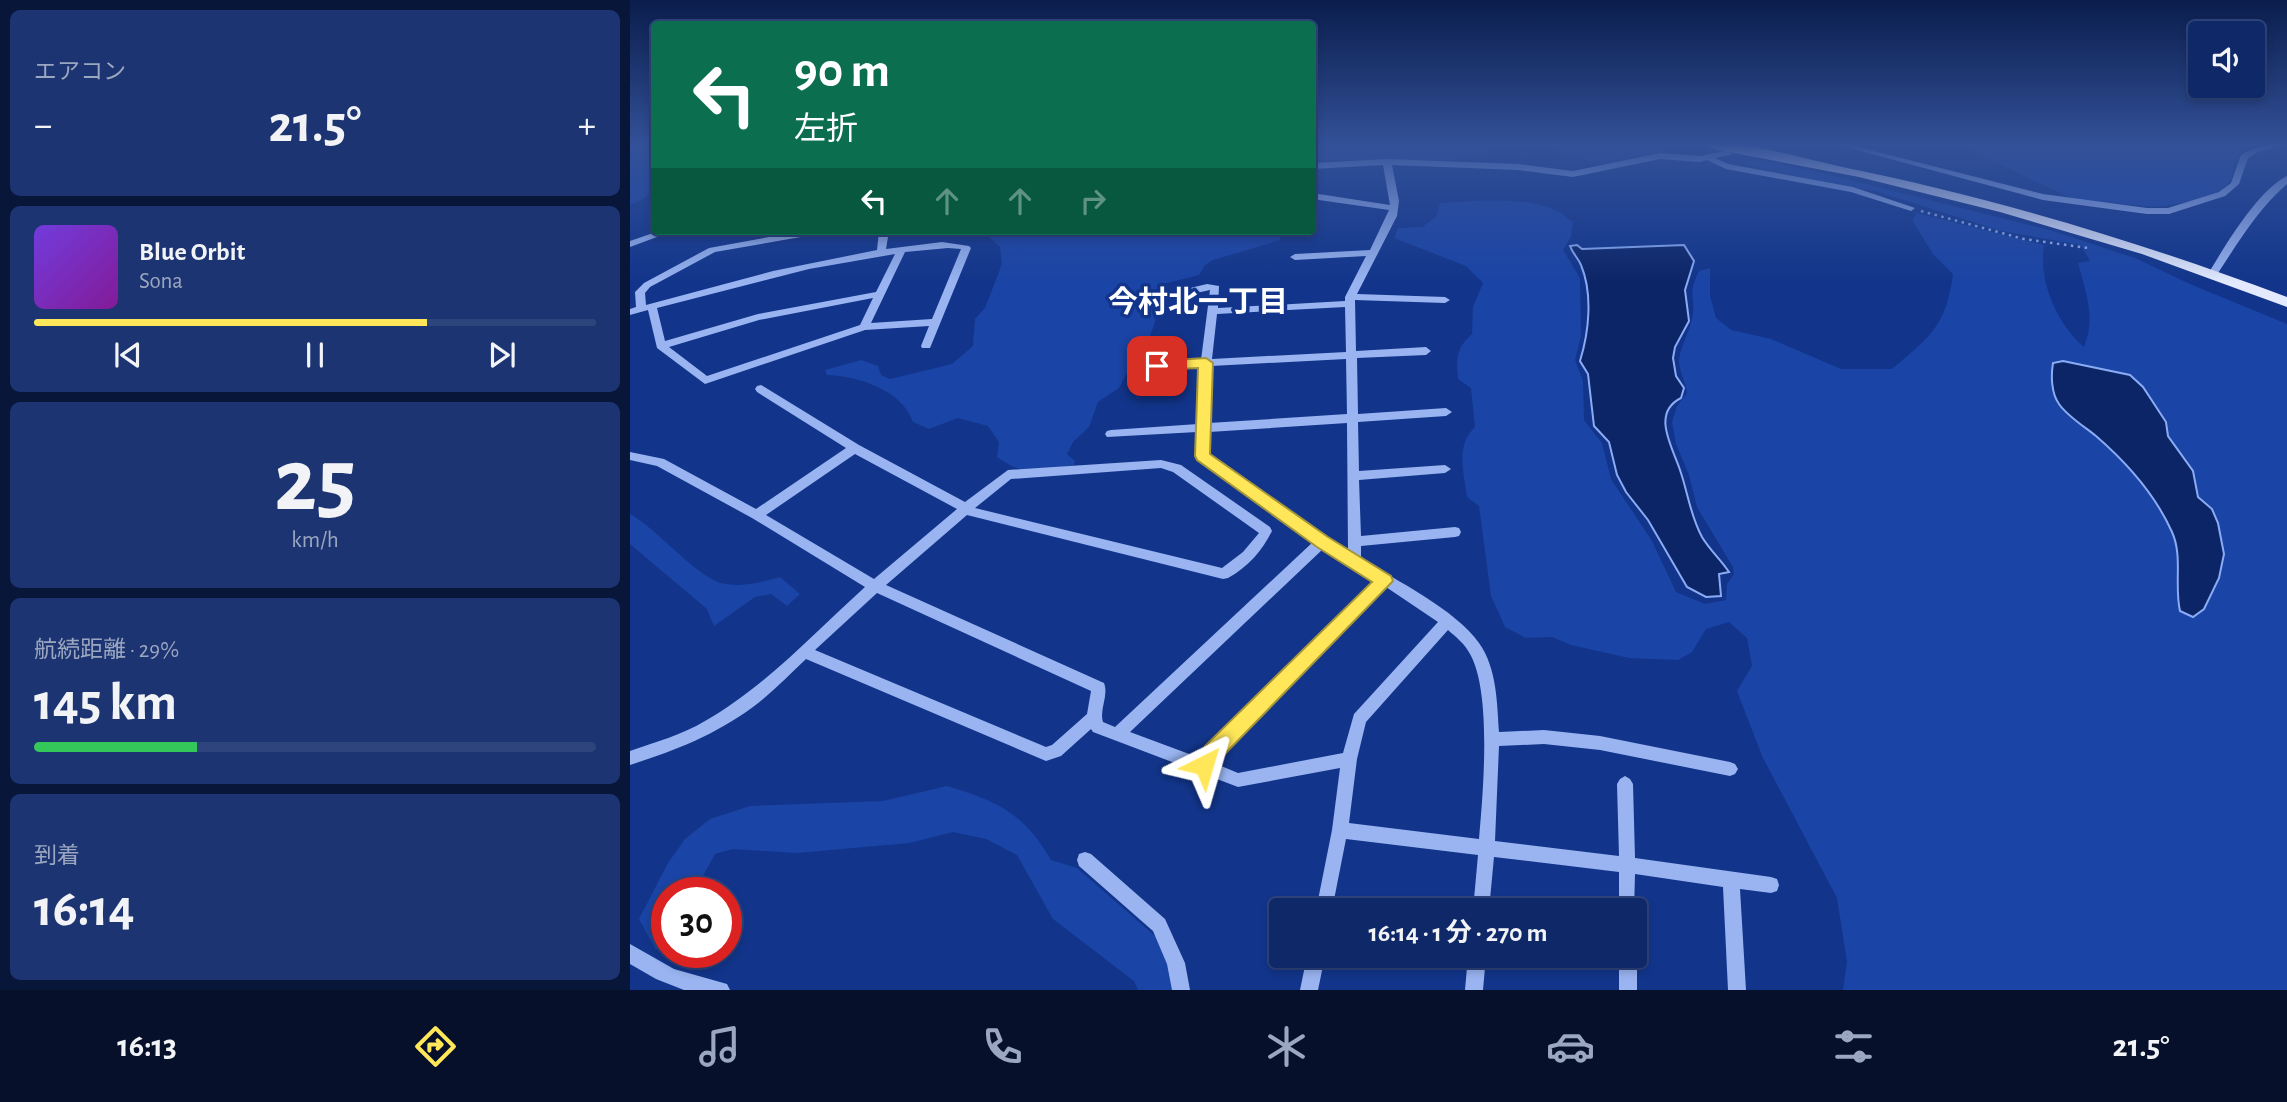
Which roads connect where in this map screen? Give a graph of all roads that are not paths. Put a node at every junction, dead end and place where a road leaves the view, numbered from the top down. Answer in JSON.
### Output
{"nodes":[{"id":1,"x":1393,"y":191,"type":"edge"},
{"id":2,"x":1857,"y":191,"type":"edge"},
{"id":3,"x":1931,"y":191,"type":"edge"},
{"id":4,"x":2020,"y":191,"type":"edge"},
{"id":5,"x":2226,"y":191,"type":"edge"},
{"id":6,"x":2272,"y":191,"type":"edge"},
{"id":7,"x":1316,"y":197,"type":"edge"},
{"id":8,"x":1393,"y":208,"type":"junction"},
{"id":9,"x":1911,"y":208,"type":"road end"},
{"id":10,"x":656,"y":235,"type":"edge"},
{"id":11,"x":796,"y":235,"type":"edge"},
{"id":12,"x":883,"y":235,"type":"edge"},
{"id":13,"x":630,"y":244,"type":"edge"},
{"id":14,"x":902,"y":249,"type":"junction"},
{"id":15,"x":881,"y":253,"type":"junction"},
{"id":16,"x":1371,"y":253,"type":"junction"},
{"id":17,"x":1295,"y":257,"type":"dead end"},
{"id":18,"x":2213,"y":274,"type":"junction"},
{"id":19,"x":880,"y":294,"type":"junction"},
{"id":20,"x":1173,"y":295,"type":"dead end"},
{"id":21,"x":1445,"y":300,"type":"dead end"},
{"id":22,"x":1350,"y":301,"type":"junction"},
{"id":23,"x":2287,"y":302,"type":"edge"},
{"id":24,"x":641,"y":309,"type":"edge"},
{"id":25,"x":1213,"y":311,"type":"junction"},
{"id":26,"x":936,"y":322,"type":"junction"},
{"id":27,"x":864,"y":327,"type":"junction"},
{"id":28,"x":926,"y":345,"type":"dead end"},
{"id":29,"x":661,"y":346,"type":"junction"},
{"id":30,"x":1426,"y":351,"type":"dead end"},
{"id":31,"x":1352,"y":356,"type":"junction"},
{"id":32,"x":1206,"y":363,"type":"junction"},
{"id":33,"x":1132,"y":367,"type":"dead end"},
{"id":34,"x":761,"y":389,"type":"dead end"},
{"id":35,"x":1446,"y":412,"type":"dead end"},
{"id":36,"x":1353,"y":418,"type":"junction"},
{"id":37,"x":1203,"y":428,"type":"junction"},
{"id":38,"x":1111,"y":434,"type":"dead end"},
{"id":39,"x":855,"y":448,"type":"junction"},
{"id":40,"x":630,"y":456,"type":"edge"},
{"id":41,"x":1445,"y":469,"type":"dead end"},
{"id":42,"x":1354,"y":476,"type":"junction"},
{"id":43,"x":966,"y":508,"type":"junction"},
{"id":44,"x":756,"y":515,"type":"junction"},
{"id":45,"x":1455,"y":532,"type":"dead end"},
{"id":46,"x":1322,"y":542,"type":"junction"},
{"id":47,"x":1355,"y":542,"type":"junction"},
{"id":48,"x":1355,"y":562,"type":"junction"},
{"id":49,"x":1384,"y":581,"type":"junction"},
{"id":50,"x":875,"y":586,"type":"junction"},
{"id":51,"x":1447,"y":621,"type":"junction"},
{"id":52,"x":805,"y":652,"type":"junction"},
{"id":53,"x":1094,"y":717,"type":"junction"},
{"id":54,"x":1118,"y":734,"type":"junction"},
{"id":55,"x":1492,"y":739,"type":"junction"},
{"id":56,"x":630,"y":758,"type":"edge"},
{"id":57,"x":1349,"y":759,"type":"junction"},
{"id":58,"x":1204,"y":765,"type":"junction"},
{"id":59,"x":1730,"y":769,"type":"dead end"},
{"id":60,"x":1625,"y":784,"type":"dead end"},
{"id":61,"x":1340,"y":830,"type":"junction"},
{"id":62,"x":1487,"y":847,"type":"junction"},
{"id":63,"x":1085,"y":860,"type":"dead end"},
{"id":64,"x":1627,"y":865,"type":"junction"},
{"id":65,"x":1731,"y":879,"type":"junction"},
{"id":66,"x":1771,"y":885,"type":"dead end"},
{"id":67,"x":1326,"y":898,"type":"edge"},
{"id":68,"x":1482,"y":898,"type":"edge"},
{"id":69,"x":1627,"y":898,"type":"edge"},
{"id":70,"x":630,"y":953,"type":"edge"},
{"id":71,"x":1314,"y":968,"type":"edge"},
{"id":72,"x":1476,"y":968,"type":"edge"},
{"id":73,"x":1628,"y":968,"type":"edge"},
{"id":74,"x":721,"y":990,"type":"edge"},
{"id":75,"x":1181,"y":990,"type":"edge"},
{"id":76,"x":1309,"y":990,"type":"edge"},
{"id":77,"x":1474,"y":990,"type":"edge"},
{"id":78,"x":1628,"y":990,"type":"edge"},
{"id":79,"x":1737,"y":990,"type":"edge"}],
"edges":[{"from":1,"to":8,"type":"street"},
{"from":2,"to":9,"type":"street"},
{"from":3,"to":18,"type":"main road"},
{"from":4,"to":5,"type":"street"},
{"from":6,"to":18,"type":"street"},
{"from":7,"to":8,"type":"street"},
{"from":8,"to":16,"type":"street"},
{"from":10,"to":13,"type":"street"},
{"from":11,"to":24,"type":"street"},
{"from":12,"to":15,"type":"street"},
{"from":14,"to":15,"type":"street"},
{"from":14,"to":19,"type":"street"},
{"from":14,"to":26,"type":"street"},
{"from":15,"to":24,"type":"street"},
{"from":16,"to":17,"type":"street"},
{"from":16,"to":22,"type":"street"},
{"from":18,"to":23,"type":"main road"},
{"from":19,"to":27,"type":"street"},
{"from":19,"to":29,"type":"street"},
{"from":20,"to":25,"type":"street"},
{"from":21,"to":22,"type":"street"},
{"from":22,"to":25,"type":"street"},
{"from":22,"to":31,"type":"street"},
{"from":24,"to":29,"type":"street"},
{"from":25,"to":32,"type":"street"},
{"from":26,"to":27,"type":"street"},
{"from":26,"to":28,"type":"street"},
{"from":27,"to":29,"type":"street"},
{"from":30,"to":31,"type":"street"},
{"from":31,"to":32,"type":"street"},
{"from":31,"to":36,"type":"street"},
{"from":32,"to":33,"type":"street"},
{"from":32,"to":37,"type":"street"},
{"from":34,"to":39,"type":"street"},
{"from":35,"to":36,"type":"street"},
{"from":36,"to":37,"type":"street"},
{"from":36,"to":42,"type":"street"},
{"from":37,"to":38,"type":"street"},
{"from":37,"to":46,"type":"street"},
{"from":39,"to":43,"type":"street"},
{"from":39,"to":44,"type":"street"},
{"from":40,"to":44,"type":"street"},
{"from":41,"to":42,"type":"street"},
{"from":42,"to":47,"type":"street"},
{"from":43,"to":43,"type":"street"},
{"from":43,"to":50,"type":"street"},
{"from":44,"to":50,"type":"street"},
{"from":45,"to":47,"type":"street"},
{"from":46,"to":48,"type":"street"},
{"from":46,"to":54,"type":"street"},
{"from":47,"to":48,"type":"street"},
{"from":48,"to":49,"type":"street"},
{"from":49,"to":51,"type":"street"},
{"from":49,"to":58,"type":"street"},
{"from":50,"to":52,"type":"street"},
{"from":50,"to":53,"type":"street"},
{"from":51,"to":55,"type":"street"},
{"from":51,"to":57,"type":"street"},
{"from":52,"to":53,"type":"street"},
{"from":52,"to":56,"type":"street"},
{"from":53,"to":54,"type":"street"},
{"from":54,"to":58,"type":"street"},
{"from":55,"to":59,"type":"street"},
{"from":55,"to":62,"type":"street"},
{"from":57,"to":58,"type":"street"},
{"from":57,"to":61,"type":"street"},
{"from":60,"to":64,"type":"street"},
{"from":61,"to":62,"type":"street"},
{"from":61,"to":67,"type":"street"},
{"from":62,"to":64,"type":"street"},
{"from":62,"to":68,"type":"street"},
{"from":63,"to":75,"type":"street"},
{"from":64,"to":65,"type":"street"},
{"from":64,"to":69,"type":"street"},
{"from":65,"to":66,"type":"street"},
{"from":65,"to":79,"type":"street"},
{"from":70,"to":74,"type":"street"},
{"from":71,"to":76,"type":"street"},
{"from":72,"to":77,"type":"street"},
{"from":73,"to":78,"type":"street"}]}
